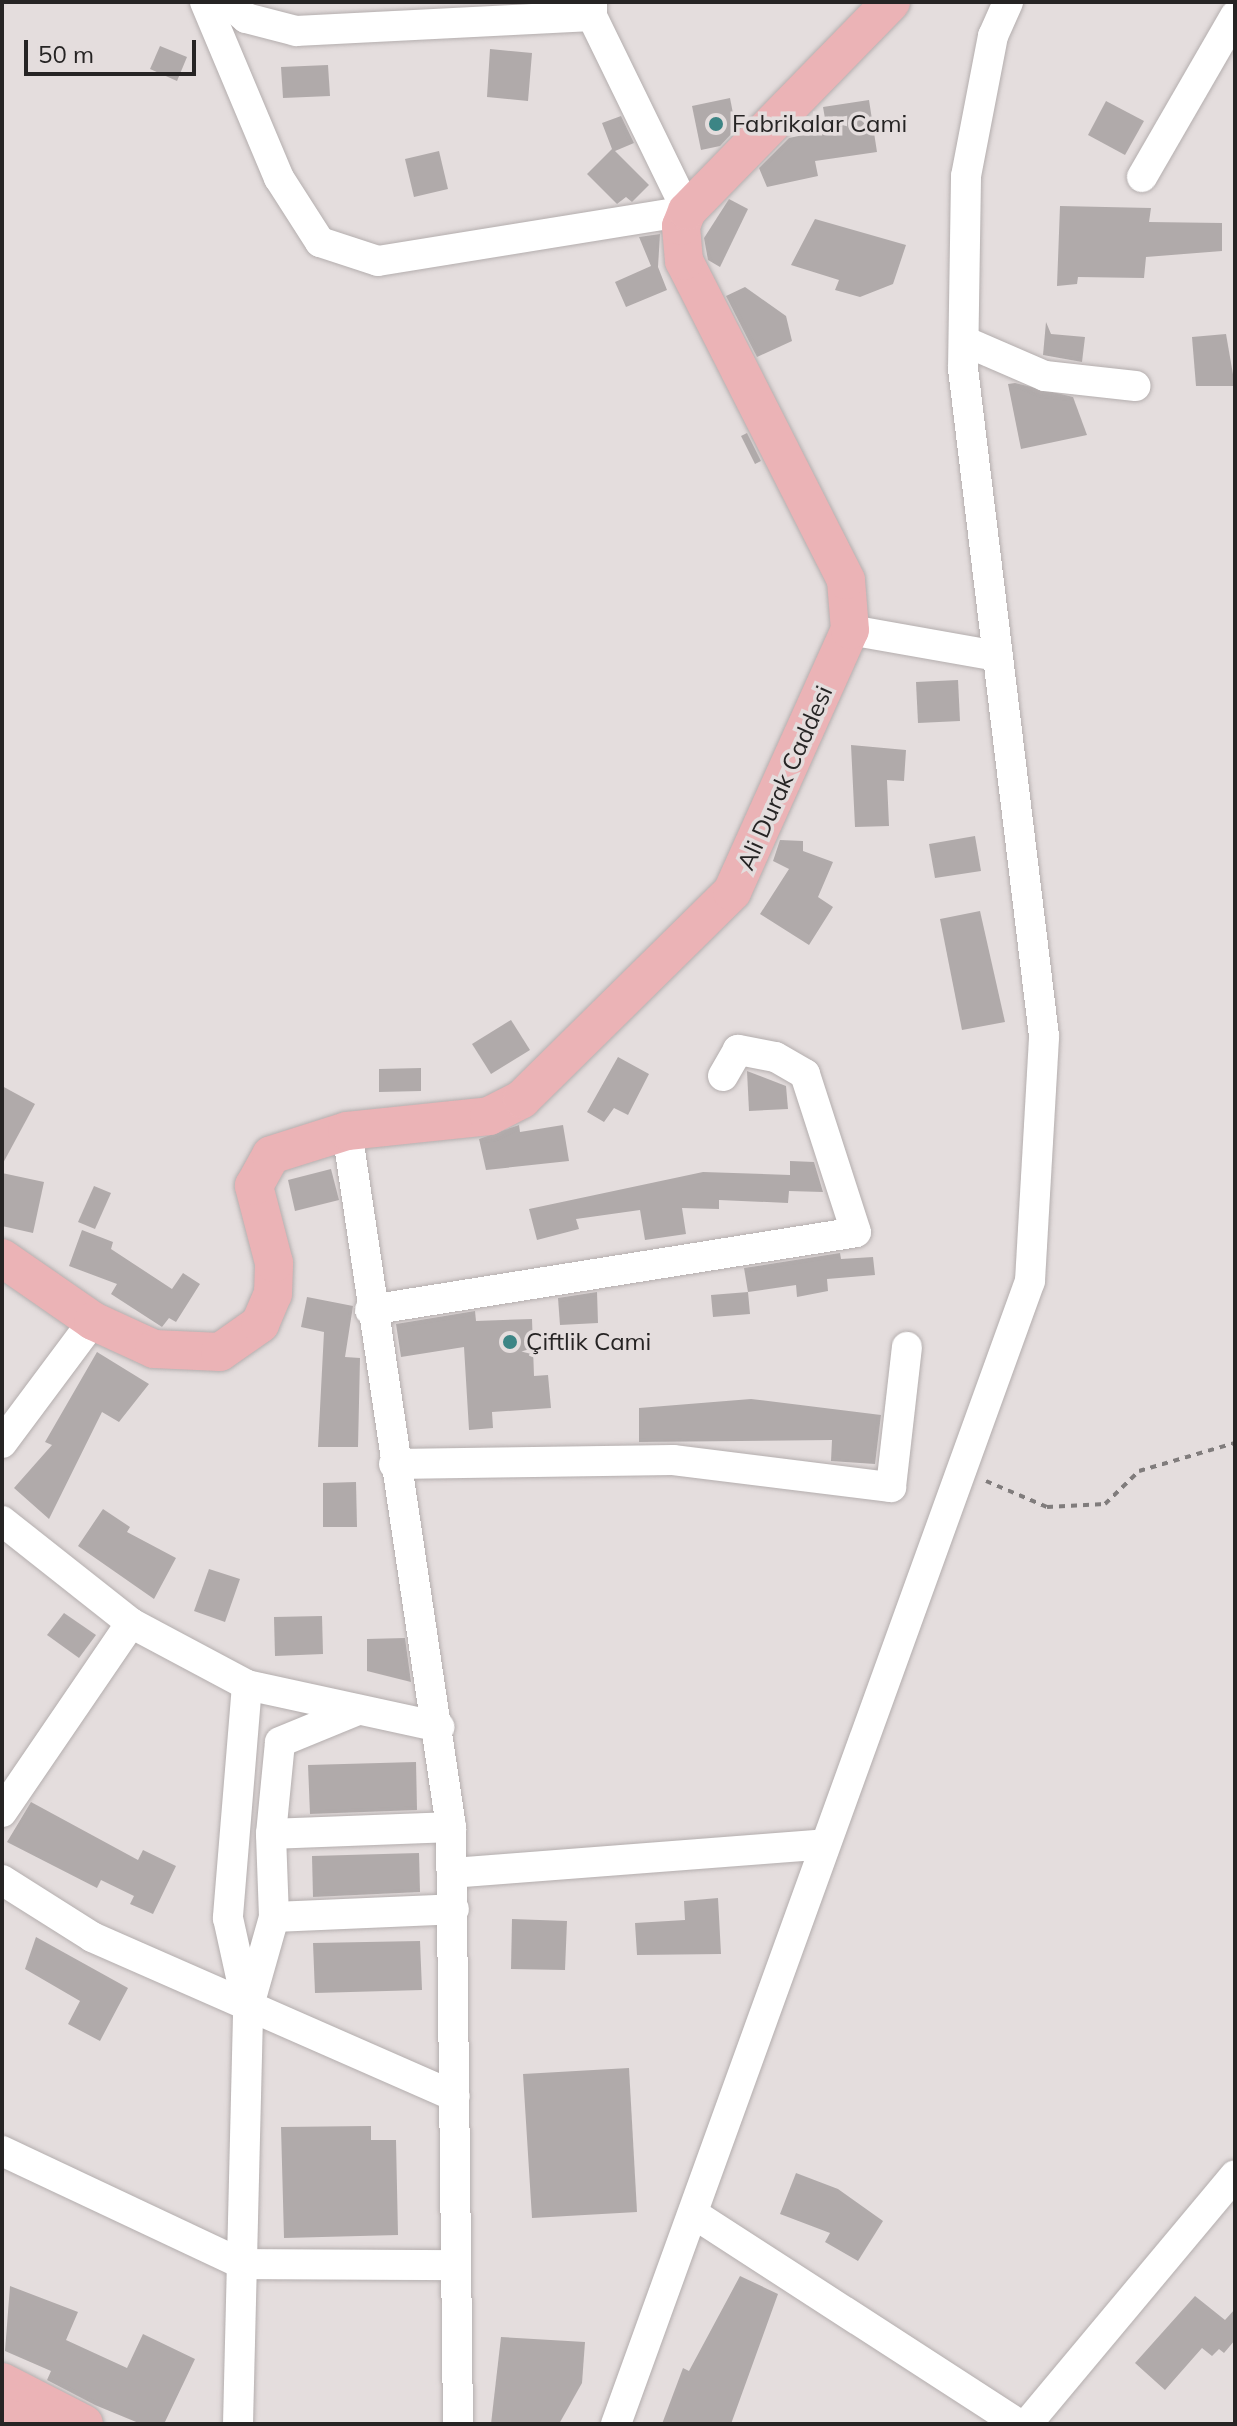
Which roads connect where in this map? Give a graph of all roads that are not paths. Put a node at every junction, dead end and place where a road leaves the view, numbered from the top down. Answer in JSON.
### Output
{"nodes":[{"id":1,"x":205,"y":2,"type":"edge"},
{"id":2,"x":227,"y":2,"type":"edge"},
{"id":3,"x":891,"y":2,"type":"edge"},
{"id":4,"x":1008,"y":2,"type":"edge"},
{"id":5,"x":592,"y":9,"type":"edge"},
{"id":6,"x":390,"y":14,"type":"edge"},
{"id":7,"x":1235,"y":16,"type":"edge"},
{"id":8,"x":1142,"y":177,"type":"dead end"},
{"id":9,"x":687,"y":211,"type":"junction"},
{"id":10,"x":964,"y":341,"type":"junction"},
{"id":11,"x":1135,"y":386,"type":"dead end"},
{"id":12,"x":850,"y":630,"type":"junction"},
{"id":13,"x":998,"y":656,"type":"junction"},
{"id":14,"x":723,"y":1076,"type":"dead end"},
{"id":15,"x":347,"y":1131,"type":"junction"},
{"id":16,"x":2,"y":1258,"type":"edge"},
{"id":17,"x":370,"y":1310,"type":"junction"},
{"id":18,"x":93,"y":1321,"type":"junction"},
{"id":19,"x":907,"y":1347,"type":"dead end"},
{"id":20,"x":2,"y":1443,"type":"edge"},
{"id":21,"x":394,"y":1464,"type":"junction"},
{"id":22,"x":2,"y":1521,"type":"edge"},
{"id":23,"x":131,"y":1623,"type":"junction"},
{"id":24,"x":247,"y":1685,"type":"junction"},
{"id":25,"x":358,"y":1710,"type":"junction"},
{"id":26,"x":439,"y":1727,"type":"junction"},
{"id":27,"x":2,"y":1812,"type":"edge"},
{"id":28,"x":451,"y":1827,"type":"junction"},
{"id":29,"x":271,"y":1834,"type":"junction"},
{"id":30,"x":820,"y":1845,"type":"junction"},
{"id":31,"x":452,"y":1873,"type":"junction"},
{"id":32,"x":3,"y":1889,"type":"edge"},
{"id":33,"x":454,"y":1909,"type":"junction"},
{"id":34,"x":274,"y":1917,"type":"junction"},
{"id":35,"x":248,"y":2009,"type":"junction"},
{"id":36,"x":455,"y":2096,"type":"junction"},
{"id":37,"x":2,"y":2151,"type":"edge"},
{"id":38,"x":1235,"y":2175,"type":"edge"},
{"id":39,"x":697,"y":2216,"type":"junction"},
{"id":40,"x":242,"y":2264,"type":"junction"},
{"id":41,"x":456,"y":2265,"type":"junction"},
{"id":42,"x":632,"y":2378,"type":"junction"},
{"id":43,"x":2,"y":2382,"type":"edge"},
{"id":44,"x":2,"y":2415,"type":"edge"},
{"id":45,"x":20,"y":2424,"type":"edge"},
{"id":46,"x":84,"y":2424,"type":"edge"},
{"id":47,"x":238,"y":2424,"type":"edge"},
{"id":48,"x":458,"y":2424,"type":"edge"},
{"id":49,"x":606,"y":2424,"type":"edge"},
{"id":50,"x":616,"y":2424,"type":"edge"},
{"id":51,"x":1018,"y":2424,"type":"edge"},
{"id":52,"x":1027,"y":2424,"type":"edge"}],
"edges":[{"from":1,"to":9,"type":"street"},
{"from":2,"to":6,"type":"street"},
{"from":3,"to":9,"type":"main road"},
{"from":4,"to":10,"type":"street"},
{"from":5,"to":6,"type":"street"},
{"from":5,"to":9,"type":"street"},
{"from":7,"to":8,"type":"street"},
{"from":9,"to":12,"type":"main road","name":"Ali Durak Caddesi"},
{"from":10,"to":11,"type":"street"},
{"from":10,"to":13,"type":"street"},
{"from":12,"to":13,"type":"street"},
{"from":12,"to":15,"type":"main road","name":"Ali Durak Caddesi"},
{"from":13,"to":30,"type":"street"},
{"from":14,"to":17,"type":"street"},
{"from":15,"to":17,"type":"street"},
{"from":15,"to":18,"type":"main road","name":"Ali Durak Caddesi"},
{"from":16,"to":18,"type":"main road","name":"Ali Durak Caddesi"},
{"from":17,"to":21,"type":"street"},
{"from":18,"to":20,"type":"street"},
{"from":19,"to":21,"type":"street"},
{"from":21,"to":26,"type":"street"},
{"from":22,"to":23,"type":"street"},
{"from":23,"to":24,"type":"street"},
{"from":23,"to":27,"type":"street"},
{"from":24,"to":25,"type":"street"},
{"from":24,"to":35,"type":"street"},
{"from":25,"to":26,"type":"street"},
{"from":25,"to":29,"type":"street"},
{"from":26,"to":28,"type":"street"},
{"from":28,"to":29,"type":"street"},
{"from":28,"to":31,"type":"street"},
{"from":29,"to":34,"type":"street"},
{"from":30,"to":31,"type":"street"},
{"from":30,"to":39,"type":"street"},
{"from":31,"to":33,"type":"street"},
{"from":32,"to":35,"type":"street"},
{"from":33,"to":34,"type":"street"},
{"from":33,"to":36,"type":"street"},
{"from":34,"to":35,"type":"street"},
{"from":35,"to":36,"type":"street"},
{"from":35,"to":40,"type":"street"},
{"from":36,"to":41,"type":"street"},
{"from":37,"to":40,"type":"street"},
{"from":38,"to":52,"type":"street"},
{"from":39,"to":42,"type":"street"},
{"from":39,"to":51,"type":"street"},
{"from":40,"to":41,"type":"street"},
{"from":40,"to":47,"type":"street"},
{"from":41,"to":48,"type":"street"},
{"from":42,"to":49,"type":"street"},
{"from":42,"to":50,"type":"street"},
{"from":43,"to":46,"type":"main road"},
{"from":44,"to":45,"type":"main road"}]}
